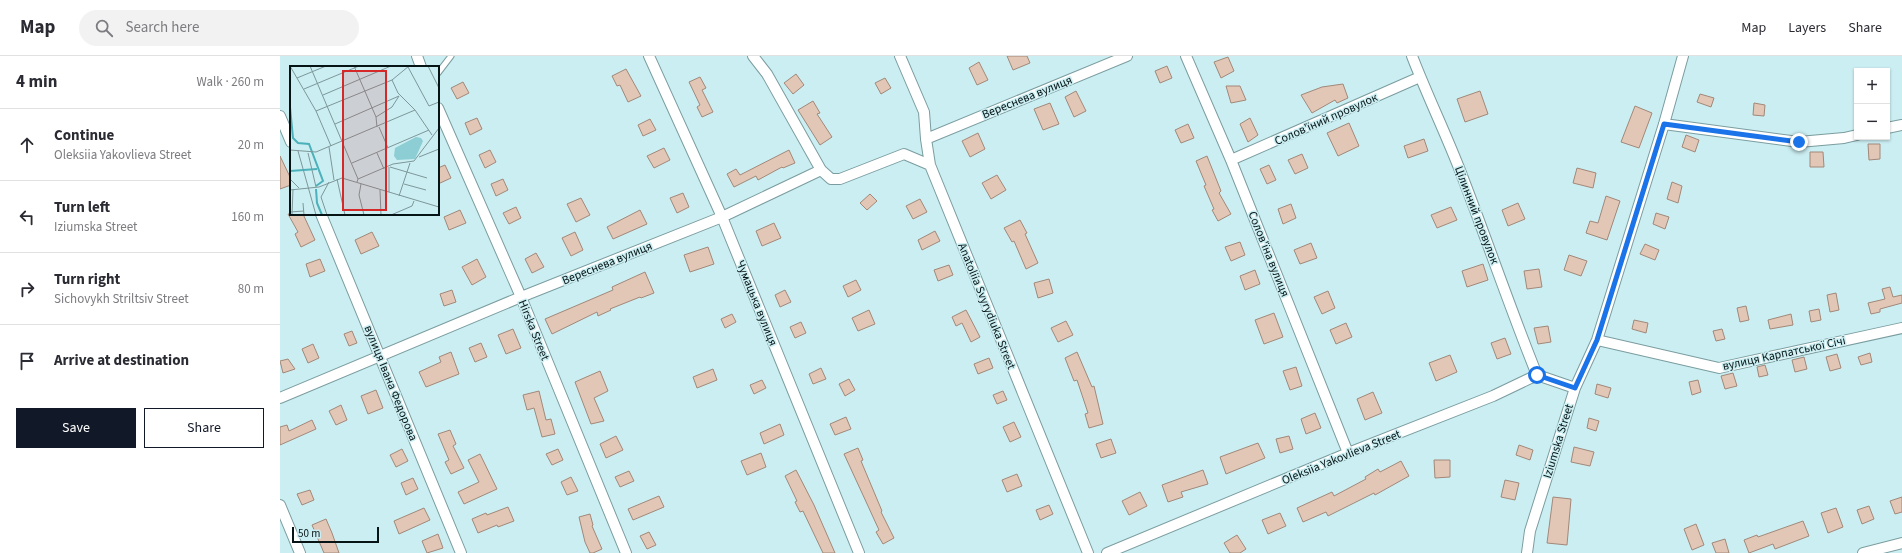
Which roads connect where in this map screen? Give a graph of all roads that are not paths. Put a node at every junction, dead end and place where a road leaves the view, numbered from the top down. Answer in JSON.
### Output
{"nodes":[{"id":1,"x":417,"y":56,"type":"edge"},
{"id":2,"x":451,"y":56,"type":"edge"},
{"id":3,"x":648,"y":56,"type":"edge"},
{"id":4,"x":753,"y":56,"type":"edge"},
{"id":5,"x":900,"y":56,"type":"edge"},
{"id":6,"x":1127,"y":56,"type":"edge"},
{"id":7,"x":1186,"y":56,"type":"edge"},
{"id":8,"x":1412,"y":56,"type":"edge"},
{"id":9,"x":1683,"y":56,"type":"edge"},
{"id":10,"x":421,"y":66,"type":"edge"},
{"id":11,"x":439,"y":72,"type":"edge"},
{"id":12,"x":1420,"y":77,"type":"junction"},
{"id":13,"x":439,"y":110,"type":"edge"},
{"id":14,"x":280,"y":116,"type":"edge"},
{"id":15,"x":1664,"y":124,"type":"junction"},
{"id":16,"x":1902,"y":125,"type":"edge"},
{"id":17,"x":1890,"y":127,"type":"edge"},
{"id":18,"x":1854,"y":136,"type":"edge"},
{"id":19,"x":926,"y":139,"type":"junction"},
{"id":20,"x":290,"y":140,"type":"edge"},
{"id":21,"x":1231,"y":160,"type":"junction"},
{"id":22,"x":930,"y":165,"type":"junction"},
{"id":23,"x":821,"y":170,"type":"junction"},
{"id":24,"x":321,"y":215,"type":"edge"},
{"id":25,"x":722,"y":217,"type":"junction"},
{"id":26,"x":521,"y":297,"type":"junction"},
{"id":27,"x":1902,"y":328,"type":"edge"},
{"id":28,"x":1597,"y":340,"type":"junction"},
{"id":29,"x":380,"y":356,"type":"junction"},
{"id":30,"x":1537,"y":375,"type":"junction"},
{"id":31,"x":1575,"y":388,"type":"junction"},
{"id":32,"x":280,"y":398,"type":"edge"},
{"id":33,"x":1348,"y":453,"type":"junction"},
{"id":34,"x":280,"y":505,"type":"edge"},
{"id":35,"x":1902,"y":543,"type":"edge"},
{"id":36,"x":300,"y":553,"type":"edge"},
{"id":37,"x":461,"y":553,"type":"edge"},
{"id":38,"x":626,"y":553,"type":"edge"},
{"id":39,"x":859,"y":553,"type":"edge"},
{"id":40,"x":1088,"y":553,"type":"edge"},
{"id":41,"x":1107,"y":553,"type":"edge"},
{"id":42,"x":1527,"y":553,"type":"edge"},
{"id":43,"x":1863,"y":553,"type":"edge"}],
"edges":[{"from":1,"to":10,"type":"street"},
{"from":2,"to":11,"type":"lane"},
{"from":3,"to":25,"type":"street","name":"Чумацька вулиця"},
{"from":4,"to":23,"type":"street"},
{"from":5,"to":19,"type":"street","name":"Anatoliia Svyrydiuka Street"},
{"from":6,"to":19,"type":"street","name":"Вереснева вулиця"},
{"from":7,"to":21,"type":"street","name":"Солов'їна вулиця"},
{"from":8,"to":12,"type":"street","name":"Цілинний провулок"},
{"from":9,"to":15,"type":"street","name":"Iziumska Street"},
{"from":12,"to":21,"type":"street","name":"Солов'їний провулок"},
{"from":12,"to":30,"type":"street","name":"Цілинний провулок"},
{"from":13,"to":26,"type":"street","name":"Hirska Street"},
{"from":14,"to":20,"type":"street"},
{"from":15,"to":18,"type":"street"},
{"from":15,"to":28,"type":"street","name":"Iziumska Street"},
{"from":16,"to":17,"type":"street"},
{"from":19,"to":22,"type":"street","name":"Anatoliia Svyrydiuka Street"},
{"from":21,"to":33,"type":"street","name":"Солов'їна вулиця"},
{"from":22,"to":23,"type":"street"},
{"from":22,"to":40,"type":"street","name":"Anatoliia Svyrydiuka Street"},
{"from":23,"to":25,"type":"street","name":"Вереснева вулиця"},
{"from":24,"to":29,"type":"street","name":"вулиця Івана Федорова"},
{"from":25,"to":26,"type":"street","name":"Вереснева вулиця"},
{"from":25,"to":39,"type":"street","name":"Чумацька вулиця"},
{"from":26,"to":29,"type":"street","name":"Вереснева вулиця"},
{"from":26,"to":38,"type":"street","name":"Hirska Street"},
{"from":27,"to":28,"type":"street","name":"вулиця Карпатської Січі"},
{"from":28,"to":31,"type":"street","name":"Iziumska Street"},
{"from":29,"to":32,"type":"street","name":"Вереснева вулиця"},
{"from":29,"to":37,"type":"street","name":"вулиця Івана Федорова"},
{"from":30,"to":31,"type":"street"},
{"from":30,"to":33,"type":"street","name":"Oleksiia Yakovlieva Street"},
{"from":31,"to":42,"type":"street","name":"Iziumska Street"},
{"from":33,"to":41,"type":"street","name":"Oleksiia Yakovlieva Street"},
{"from":34,"to":36,"type":"street"},
{"from":35,"to":43,"type":"street"}]}
